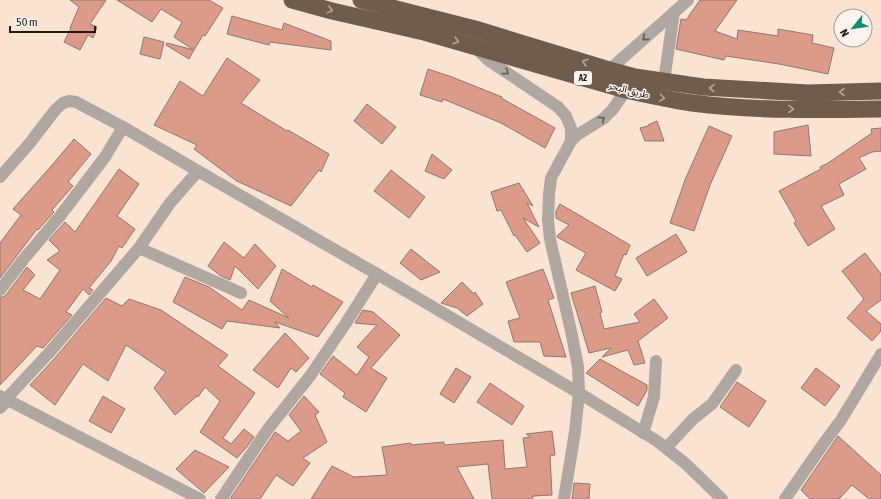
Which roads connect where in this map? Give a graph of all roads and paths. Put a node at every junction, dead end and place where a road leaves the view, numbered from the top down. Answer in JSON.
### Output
{"nodes":[{"id":1,"x":292,"y":0,"type":"edge"},
{"id":2,"x":361,"y":0,"type":"edge"},
{"id":3,"x":688,"y":0,"type":"edge"},
{"id":4,"x":390,"y":4,"type":"edge"},
{"id":5,"x":674,"y":12,"type":"junction"},
{"id":6,"x":476,"y":48,"type":"junction"},
{"id":7,"x":609,"y":70,"type":"junction"},
{"id":8,"x":664,"y":81,"type":"junction"},
{"id":9,"x":626,"y":90,"type":"junction"},
{"id":10,"x":881,"y":92,"type":"edge"},
{"id":11,"x":881,"y":109,"type":"edge"},
{"id":12,"x":123,"y":127,"type":"junction"},
{"id":13,"x":571,"y":140,"type":"junction"},
{"id":14,"x":198,"y":171,"type":"junction"},
{"id":15,"x":0,"y":177,"type":"edge"},
{"id":16,"x":139,"y":248,"type":"junction"},
{"id":17,"x":377,"y":274,"type":"junction"},
{"id":18,"x":0,"y":290,"type":"edge"},
{"id":19,"x":241,"y":293,"type":"dead end"},
{"id":20,"x":881,"y":354,"type":"edge"},
{"id":21,"x":656,"y":361,"type":"dead end"},
{"id":22,"x":736,"y":370,"type":"dead end"},
{"id":23,"x":579,"y":393,"type":"junction"},
{"id":24,"x":2,"y":401,"type":"edge"},
{"id":25,"x":643,"y":433,"type":"junction"},
{"id":26,"x":666,"y":448,"type":"junction"},
{"id":27,"x":200,"y":499,"type":"edge"},
{"id":28,"x":221,"y":499,"type":"edge"},
{"id":29,"x":564,"y":499,"type":"edge"},
{"id":30,"x":722,"y":499,"type":"edge"},
{"id":31,"x":785,"y":499,"type":"edge"}],
"edges":[{"from":1,"to":6,"type":"highway","name":"طريق البحر","number":"A2","one_way":true},
{"from":2,"to":4,"type":"highway","name":"طريق البحر","number":"A2"},
{"from":3,"to":5,"type":"street"},
{"from":7,"to":4,"type":"highway","name":"طريق البحر","number":"A2","one_way":true},
{"from":5,"to":7,"type":"street","one_way":true},
{"from":5,"to":8,"type":"street"},
{"from":6,"to":9,"type":"highway","name":"طريق البحر","number":"A2"},
{"from":6,"to":13,"type":"street","one_way":true},
{"from":7,"to":8,"type":"highway","name":"طريق البحر","number":"A2"},
{"from":10,"to":8,"type":"highway","name":"طريق البحر","number":"A2","one_way":true},
{"from":9,"to":11,"type":"highway","name":"طريق البحر","number":"A2","one_way":true},
{"from":13,"to":9,"type":"street","one_way":true},
{"from":12,"to":14,"type":"street"},
{"from":12,"to":15,"type":"street"},
{"from":12,"to":18,"type":"street"},
{"from":13,"to":23,"type":"street"},
{"from":14,"to":16,"type":"street"},
{"from":14,"to":17,"type":"street"},
{"from":16,"to":19,"type":"street"},
{"from":16,"to":24,"type":"street"},
{"from":17,"to":23,"type":"street"},
{"from":17,"to":28,"type":"street"},
{"from":20,"to":31,"type":"street"},
{"from":21,"to":25,"type":"street"},
{"from":22,"to":26,"type":"street"},
{"from":23,"to":25,"type":"street"},
{"from":23,"to":29,"type":"street"},
{"from":24,"to":27,"type":"street"},
{"from":25,"to":26,"type":"street"},
{"from":26,"to":30,"type":"street"}]}
